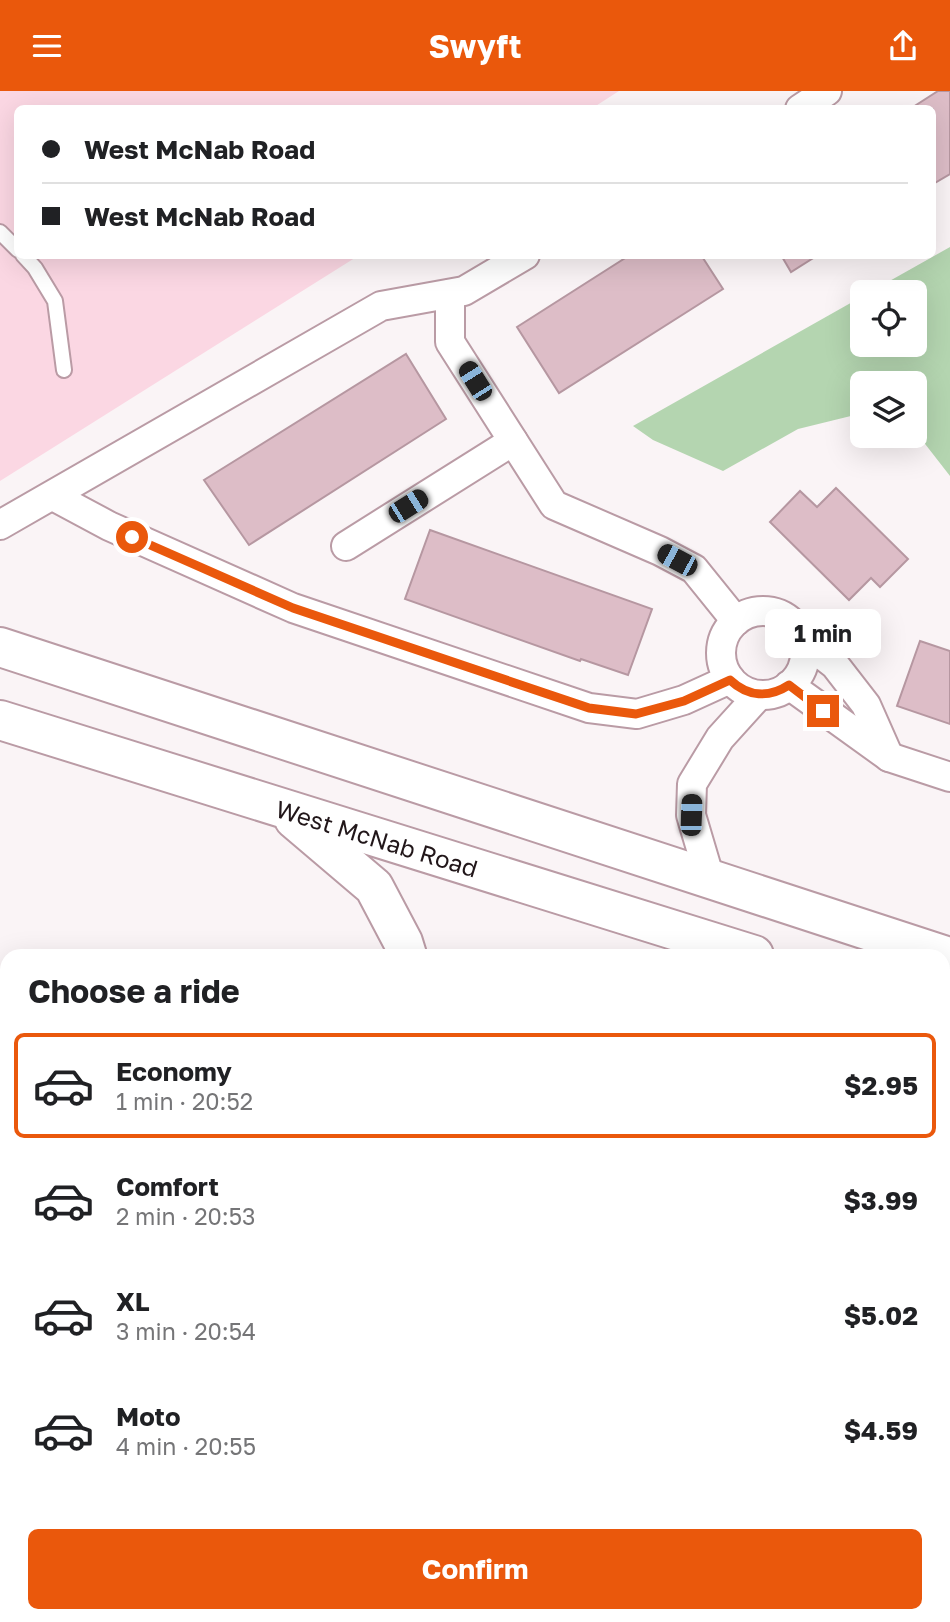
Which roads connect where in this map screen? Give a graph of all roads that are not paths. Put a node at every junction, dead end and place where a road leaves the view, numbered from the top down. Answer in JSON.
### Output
{"nodes":[{"id":1,"x":827,"y":91,"type":"edge"},
{"id":2,"x":806,"y":105,"type":"edge"},
{"id":3,"x":0,"y":232,"type":"edge"},
{"id":4,"x":14,"y":246,"type":"edge"},
{"id":5,"x":27,"y":259,"type":"edge"},
{"id":6,"x":518,"y":259,"type":"edge"},
{"id":7,"x":450,"y":294,"type":"junction"},
{"id":8,"x":64,"y":370,"type":"dead end"},
{"id":9,"x":513,"y":441,"type":"junction"},
{"id":10,"x":53,"y":496,"type":"junction"},
{"id":11,"x":0,"y":525,"type":"edge"},
{"id":12,"x":346,"y":546,"type":"dead end"},
{"id":13,"x":736,"y":621,"type":"junction"},
{"id":14,"x":803,"y":640,"type":"junction"},
{"id":15,"x":0,"y":647,"type":"edge"},
{"id":16,"x":730,"y":680,"type":"junction"},
{"id":17,"x":789,"y":685,"type":"junction"},
{"id":18,"x":759,"y":695,"type":"junction"},
{"id":19,"x":0,"y":720,"type":"edge"},
{"id":20,"x":888,"y":758,"type":"junction"},
{"id":21,"x":950,"y":777,"type":"edge"},
{"id":22,"x":282,"y":808,"type":"junction"},
{"id":23,"x":710,"y":879,"type":"junction"},
{"id":24,"x":405,"y":949,"type":"edge"},
{"id":25,"x":735,"y":949,"type":"edge"},
{"id":26,"x":925,"y":949,"type":"edge"}],
"edges":[{"from":1,"to":2,"type":"street"},
{"from":3,"to":4,"type":"lane"},
{"from":5,"to":8,"type":"lane"},
{"from":6,"to":7,"type":"street"},
{"from":7,"to":9,"type":"street"},
{"from":7,"to":10,"type":"street"},
{"from":9,"to":12,"type":"street"},
{"from":9,"to":13,"type":"street"},
{"from":10,"to":11,"type":"street"},
{"from":10,"to":16,"type":"street"},
{"from":13,"to":14,"type":"street"},
{"from":13,"to":16,"type":"street"},
{"from":14,"to":17,"type":"street"},
{"from":14,"to":20,"type":"street"},
{"from":15,"to":23,"type":"main road"},
{"from":16,"to":18,"type":"street"},
{"from":17,"to":18,"type":"street"},
{"from":17,"to":20,"type":"street"},
{"from":18,"to":23,"type":"street"},
{"from":19,"to":22,"type":"main road","name":"West McNab Road"},
{"from":20,"to":21,"type":"street"},
{"from":22,"to":24,"type":"main road"},
{"from":22,"to":25,"type":"main road","name":"West McNab Road"},
{"from":23,"to":26,"type":"main road"}]}
